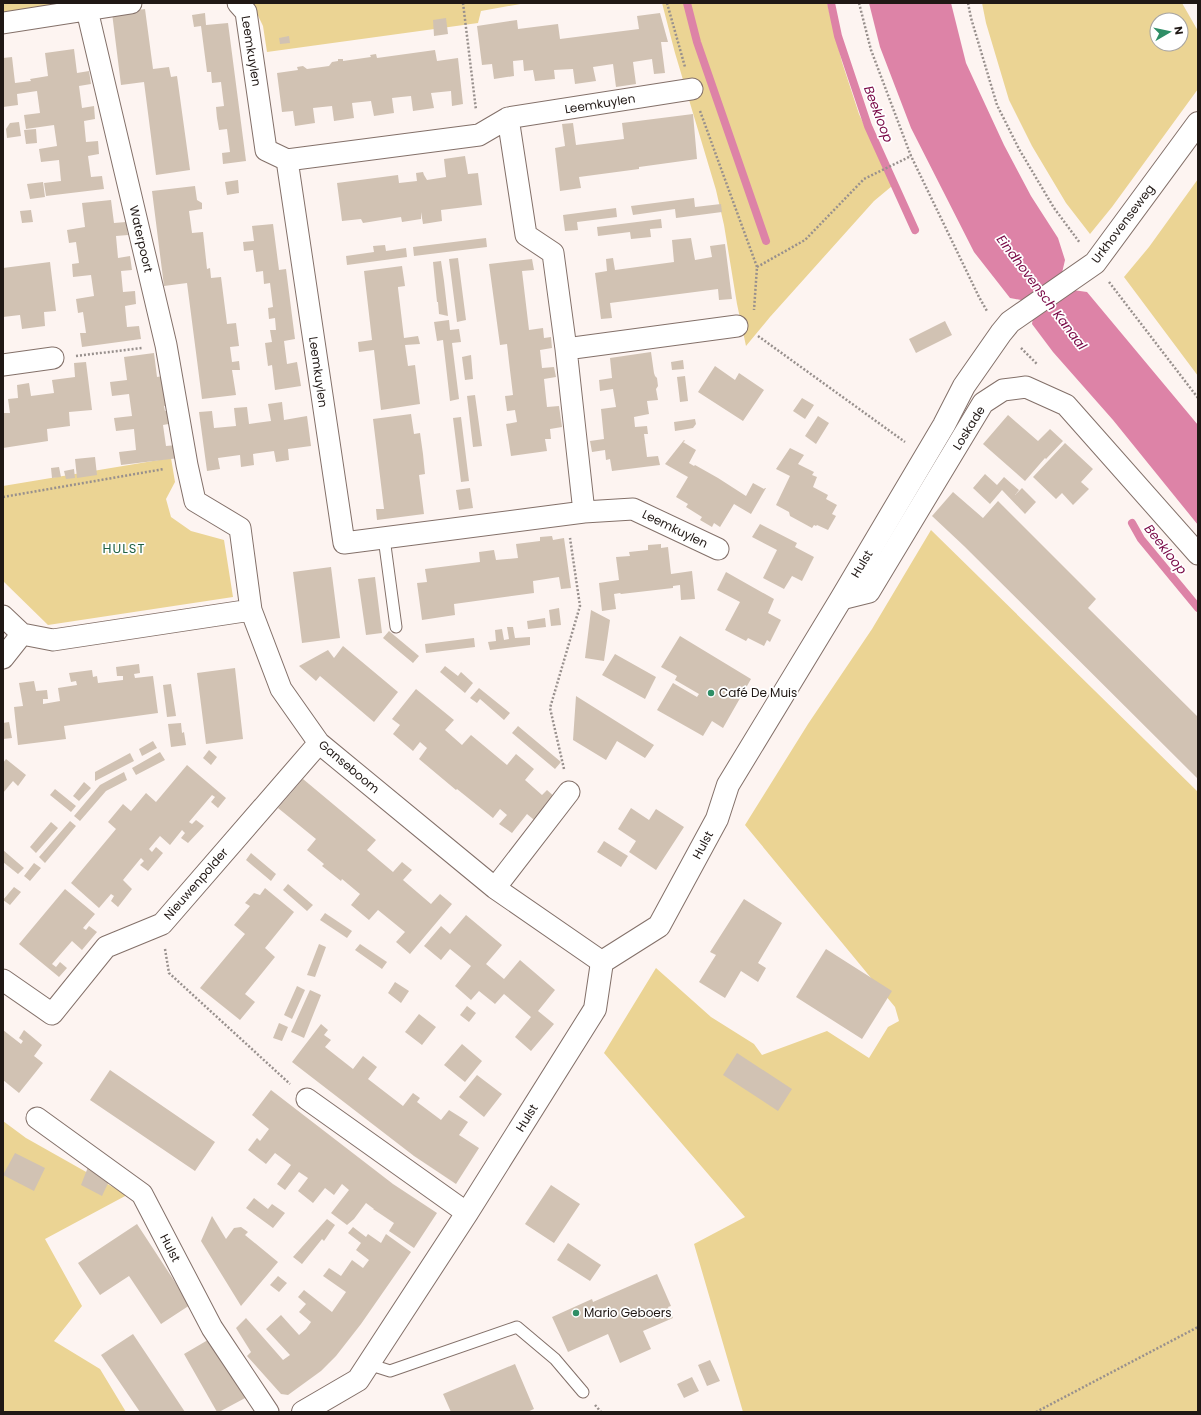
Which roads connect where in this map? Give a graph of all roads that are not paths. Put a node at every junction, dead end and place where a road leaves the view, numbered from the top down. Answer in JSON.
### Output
{"nodes":[{"id":1,"x":131,"y":3,"type":"edge"},
{"id":2,"x":238,"y":3,"type":"edge"},
{"id":3,"x":87,"y":10,"type":"junction"},
{"id":4,"x":3,"y":24,"type":"edge"},
{"id":5,"x":692,"y":89,"type":"road end"},
{"id":6,"x":508,"y":118,"type":"junction"},
{"id":7,"x":1198,"y":123,"type":"edge"},
{"id":8,"x":287,"y":160,"type":"junction"},
{"id":9,"x":1005,"y":327,"type":"joint"},
{"id":10,"x":745,"y":329,"type":"road end"},
{"id":11,"x":566,"y":349,"type":"junction"},
{"id":12,"x":53,"y":358,"type":"road end"},
{"id":13,"x":3,"y":365,"type":"edge"},
{"id":14,"x":575,"y":513,"type":"junction"},
{"id":15,"x":240,"y":528,"type":"joint"},
{"id":16,"x":384,"y":538,"type":"junction"},
{"id":17,"x":718,"y":550,"type":"dead end"},
{"id":18,"x":1198,"y":554,"type":"edge"},
{"id":19,"x":841,"y":599,"type":"junction"},
{"id":20,"x":251,"y":610,"type":"junction"},
{"id":21,"x":3,"y":616,"type":"edge"},
{"id":22,"x":396,"y":627,"type":"dead end"},
{"id":23,"x":22,"y":634,"type":"junction"},
{"id":24,"x":3,"y":658,"type":"edge"},
{"id":25,"x":319,"y":743,"type":"junction"},
{"id":26,"x":569,"y":792,"type":"road end"},
{"id":27,"x":495,"y":888,"type":"junction"},
{"id":28,"x":602,"y":962,"type":"junction"},
{"id":29,"x":3,"y":980,"type":"edge"},
{"id":30,"x":306,"y":1099,"type":"road end"},
{"id":31,"x":37,"y":1118,"type":"dead end"},
{"id":32,"x":467,"y":1213,"type":"junction"},
{"id":33,"x":368,"y":1364,"type":"junction"},
{"id":34,"x":583,"y":1392,"type":"dead end"},
{"id":35,"x":268,"y":1412,"type":"edge"},
{"id":36,"x":303,"y":1412,"type":"edge"}],
"edges":[{"from":1,"to":3,"type":"street"},
{"from":2,"to":8,"type":"street","name":"Leemkuylen"},
{"from":3,"to":4,"type":"street"},
{"from":3,"to":15,"type":"street","name":"Waterpoort"},
{"from":5,"to":6,"type":"street","name":"Leemkuylen"},
{"from":6,"to":8,"type":"street","name":"Leemkuylen"},
{"from":6,"to":11,"type":"street"},
{"from":7,"to":9,"type":"street","name":"Urkhovenseweg"},
{"from":8,"to":16,"type":"street","name":"Leemkuylen"},
{"from":9,"to":19,"type":"street","name":"Hulst"},
{"from":10,"to":11,"type":"street"},
{"from":11,"to":14,"type":"street"},
{"from":12,"to":13,"type":"street"},
{"from":14,"to":16,"type":"street","name":"Leemkuylen"},
{"from":14,"to":17,"type":"street","name":"Leemkuylen"},
{"from":15,"to":20,"type":"street","name":"Ganseboom"},
{"from":16,"to":22,"type":"lane"},
{"from":18,"to":19,"type":"street","name":"Loskade"},
{"from":19,"to":28,"type":"street","name":"Hulst"},
{"from":20,"to":23,"type":"street"},
{"from":20,"to":25,"type":"street","name":"Ganseboom"},
{"from":21,"to":23,"type":"street"},
{"from":23,"to":24,"type":"street"},
{"from":25,"to":27,"type":"street","name":"Ganseboom"},
{"from":25,"to":29,"type":"street","name":"Nieuwenpolder"},
{"from":26,"to":27,"type":"street"},
{"from":27,"to":28,"type":"street","name":"Ganseboom"},
{"from":28,"to":32,"type":"street","name":"Hulst"},
{"from":30,"to":32,"type":"street"},
{"from":31,"to":35,"type":"street","name":"Hulst"},
{"from":32,"to":33,"type":"street","name":"Hulst"},
{"from":33,"to":34,"type":"lane"},
{"from":33,"to":36,"type":"street","name":"Hulst"}]}
